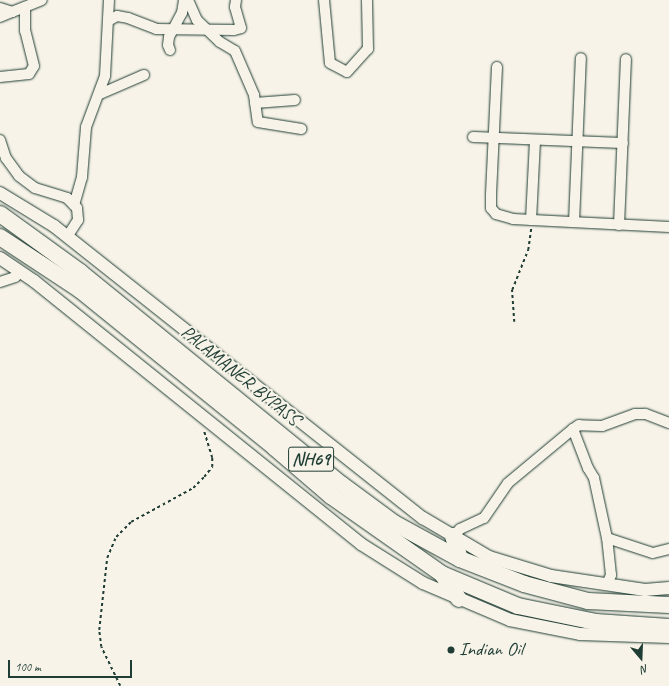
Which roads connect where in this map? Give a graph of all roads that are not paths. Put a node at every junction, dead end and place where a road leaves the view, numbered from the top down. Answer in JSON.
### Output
{"nodes":[{"id":1,"x":42,"y":0,"type":"edge"},
{"id":2,"x":109,"y":0,"type":"edge"},
{"id":3,"x":184,"y":0,"type":"edge"},
{"id":4,"x":188,"y":0,"type":"edge"},
{"id":5,"x":236,"y":0,"type":"edge"},
{"id":6,"x":324,"y":0,"type":"edge"},
{"id":7,"x":367,"y":0,"type":"edge"},
{"id":8,"x":0,"y":8,"type":"edge"},
{"id":9,"x":19,"y":12,"type":"junction"},
{"id":10,"x":0,"y":17,"type":"edge"},
{"id":11,"x":110,"y":20,"type":"junction"},
{"id":12,"x":173,"y":29,"type":"junction"},
{"id":13,"x":207,"y":29,"type":"junction"},
{"id":14,"x":170,"y":50,"type":"dead end"},
{"id":15,"x":581,"y":58,"type":"dead end"},
{"id":16,"x":626,"y":59,"type":"dead end"},
{"id":17,"x":497,"y":67,"type":"dead end"},
{"id":18,"x":144,"y":75,"type":"dead end"},
{"id":19,"x":0,"y":77,"type":"edge"},
{"id":20,"x":100,"y":94,"type":"junction"},
{"id":21,"x":295,"y":100,"type":"dead end"},
{"id":22,"x":255,"y":103,"type":"junction"},
{"id":23,"x":300,"y":129,"type":"dead end"},
{"id":24,"x":472,"y":138,"type":"dead end"},
{"id":25,"x":494,"y":138,"type":"junction"},
{"id":26,"x":0,"y":140,"type":"edge"},
{"id":27,"x":535,"y":140,"type":"junction"},
{"id":28,"x":578,"y":142,"type":"junction"},
{"id":29,"x":623,"y":144,"type":"junction"},
{"id":30,"x":0,"y":192,"type":"edge"},
{"id":31,"x":74,"y":205,"type":"junction"},
{"id":32,"x":0,"y":214,"type":"edge"},
{"id":33,"x":531,"y":220,"type":"junction"},
{"id":34,"x":574,"y":222,"type":"junction"},
{"id":35,"x":619,"y":225,"type":"junction"},
{"id":36,"x":669,"y":227,"type":"edge"},
{"id":37,"x":0,"y":237,"type":"edge"},
{"id":38,"x":67,"y":237,"type":"junction"},
{"id":39,"x":1,"y":260,"type":"edge"},
{"id":40,"x":20,"y":272,"type":"junction"},
{"id":41,"x":0,"y":282,"type":"edge"},
{"id":42,"x":669,"y":423,"type":"edge"},
{"id":43,"x":573,"y":429,"type":"junction"},
{"id":44,"x":453,"y":536,"type":"junction"},
{"id":45,"x":607,"y":538,"type":"junction"},
{"id":46,"x":669,"y":549,"type":"edge"},
{"id":47,"x":460,"y":559,"type":"junction"},
{"id":48,"x":442,"y":574,"type":"junction"},
{"id":49,"x":607,"y":584,"type":"junction"},
{"id":50,"x":669,"y":588,"type":"edge"},
{"id":51,"x":459,"y":599,"type":"junction"},
{"id":52,"x":669,"y":605,"type":"edge"},
{"id":53,"x":669,"y":627,"type":"edge"},
{"id":54,"x":669,"y":637,"type":"edge"}],
"edges":[{"from":1,"to":9,"type":"street"},
{"from":2,"to":11,"type":"street"},
{"from":3,"to":12,"type":"street"},
{"from":4,"to":13,"type":"street"},
{"from":5,"to":13,"type":"street"},
{"from":6,"to":7,"type":"street"},
{"from":8,"to":9,"type":"street"},
{"from":9,"to":10,"type":"street"},
{"from":9,"to":19,"type":"street"},
{"from":11,"to":12,"type":"street"},
{"from":11,"to":20,"type":"street"},
{"from":12,"to":13,"type":"street"},
{"from":12,"to":14,"type":"street"},
{"from":13,"to":22,"type":"street"},
{"from":15,"to":28,"type":"street"},
{"from":16,"to":29,"type":"street"},
{"from":17,"to":25,"type":"street"},
{"from":18,"to":20,"type":"street"},
{"from":20,"to":31,"type":"street"},
{"from":21,"to":22,"type":"street"},
{"from":22,"to":23,"type":"street"},
{"from":24,"to":25,"type":"street"},
{"from":25,"to":27,"type":"street"},
{"from":25,"to":33,"type":"street"},
{"from":26,"to":31,"type":"street"},
{"from":27,"to":28,"type":"street"},
{"from":27,"to":33,"type":"street"},
{"from":28,"to":29,"type":"street"},
{"from":28,"to":34,"type":"street"},
{"from":29,"to":35,"type":"street"},
{"from":30,"to":38,"type":"street"},
{"from":31,"to":38,"type":"street"},
{"from":32,"to":47,"type":"highway","name":"PALAMANER BYPASS","number":"NH69"},
{"from":33,"to":34,"type":"street"},
{"from":34,"to":35,"type":"street"},
{"from":35,"to":36,"type":"street"},
{"from":37,"to":48,"type":"highway","name":"PALAMANER BYPASS","number":"NH69"},
{"from":38,"to":44,"type":"street"},
{"from":39,"to":40,"type":"street"},
{"from":40,"to":41,"type":"street"},
{"from":40,"to":51,"type":"street"},
{"from":42,"to":43,"type":"street"},
{"from":43,"to":44,"type":"street"},
{"from":43,"to":45,"type":"street"},
{"from":44,"to":47,"type":"highway"},
{"from":44,"to":49,"type":"street"},
{"from":45,"to":46,"type":"street"},
{"from":45,"to":49,"type":"street"},
{"from":47,"to":52,"type":"highway","name":"PALAMANER BYPASS","number":"NH69"},
{"from":48,"to":51,"type":"highway"},
{"from":48,"to":53,"type":"highway","name":"PALAMANER BYPASS","number":"NH69"},
{"from":49,"to":50,"type":"street"},
{"from":51,"to":54,"type":"street"}]}
